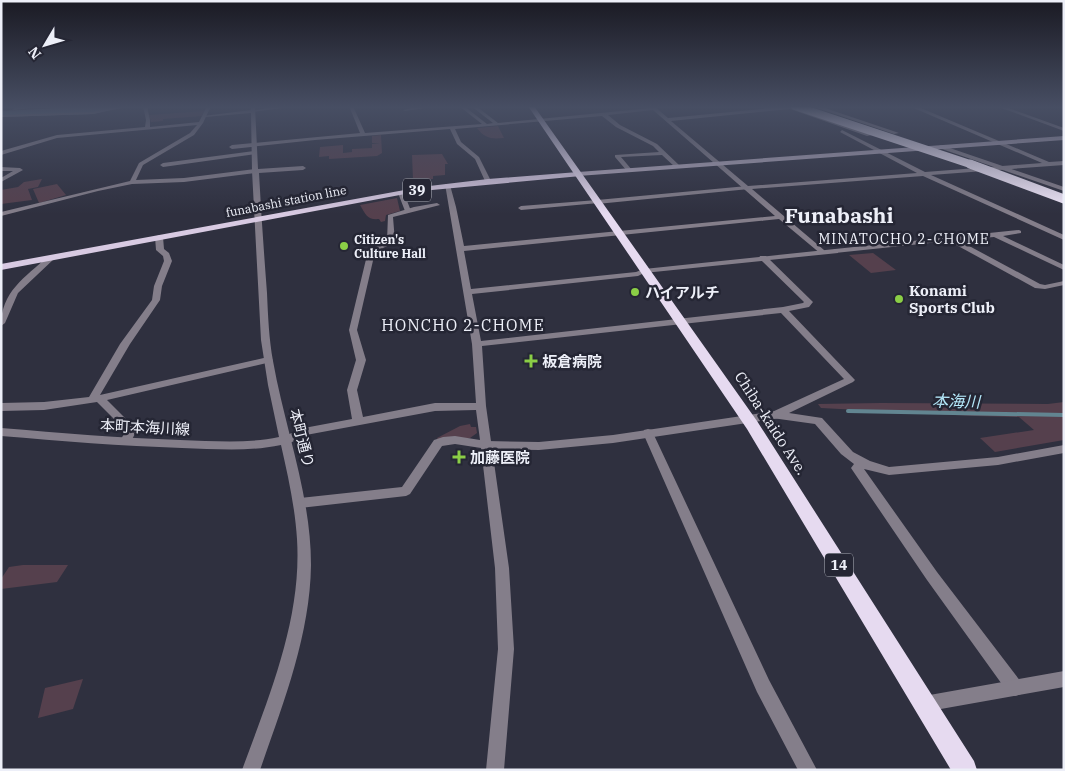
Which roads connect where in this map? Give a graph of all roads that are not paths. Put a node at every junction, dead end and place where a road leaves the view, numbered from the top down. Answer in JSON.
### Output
{"nodes":[{"id":1,"x":40,"y":142,"type":"edge"},
{"id":2,"x":179,"y":142,"type":"edge"},
{"id":3,"x":276,"y":142,"type":"edge"},
{"id":4,"x":459,"y":142,"type":"edge"},
{"id":5,"x":556,"y":142,"type":"edge"},
{"id":6,"x":649,"y":142,"type":"edge"},
{"id":7,"x":692,"y":142,"type":"edge"},
{"id":8,"x":863,"y":142,"type":"edge"},
{"id":9,"x":894,"y":142,"type":"edge"},
{"id":10,"x":900,"y":142,"type":"edge"},
{"id":11,"x":915,"y":142,"type":"edge"},
{"id":12,"x":1013,"y":142,"type":"edge"},
{"id":13,"x":1000,"y":143,"type":"junction"},
{"id":14,"x":254,"y":144,"type":"junction"},
{"id":15,"x":232,"y":146,"type":"dead end"},
{"id":16,"x":941,"y":147,"type":"junction"},
{"id":17,"x":915,"y":149,"type":"junction"},
{"id":18,"x":882,"y":152,"type":"junction"},
{"id":19,"x":1,"y":153,"type":"edge"},
{"id":20,"x":254,"y":153,"type":"junction"},
{"id":21,"x":663,"y":153,"type":"junction"},
{"id":22,"x":716,"y":163,"type":"junction"},
{"id":23,"x":1064,"y":163,"type":"edge"},
{"id":24,"x":1053,"y":164,"type":"junction"},
{"id":25,"x":163,"y":165,"type":"dead end"},
{"id":26,"x":677,"y":166,"type":"junction"},
{"id":27,"x":1064,"y":167,"type":"edge"},
{"id":28,"x":303,"y":168,"type":"dead end"},
{"id":29,"x":1004,"y":168,"type":"junction"},
{"id":30,"x":1,"y":169,"type":"edge"},
{"id":31,"x":629,"y":170,"type":"junction"},
{"id":32,"x":976,"y":170,"type":"junction"},
{"id":33,"x":255,"y":171,"type":"junction"},
{"id":34,"x":578,"y":174,"type":"junction"},
{"id":35,"x":926,"y":175,"type":"junction"},
{"id":36,"x":1,"y":180,"type":"edge"},
{"id":37,"x":488,"y":181,"type":"junction"},
{"id":38,"x":132,"y":182,"type":"junction"},
{"id":39,"x":447,"y":185,"type":"junction"},
{"id":40,"x":747,"y":188,"type":"junction"},
{"id":41,"x":1064,"y":189,"type":"edge"},
{"id":42,"x":401,"y":192,"type":"junction"},
{"id":43,"x":1064,"y":194,"type":"edge"},
{"id":44,"x":1064,"y":199,"type":"edge"},
{"id":45,"x":597,"y":202,"type":"junction"},
{"id":46,"x":1064,"y":203,"type":"edge"},
{"id":47,"x":437,"y":205,"type":"dead end"},
{"id":48,"x":521,"y":208,"type":"dead end"},
{"id":49,"x":408,"y":211,"type":"junction"},
{"id":50,"x":1,"y":214,"type":"edge"},
{"id":51,"x":781,"y":217,"type":"junction"},
{"id":52,"x":257,"y":219,"type":"junction"},
{"id":53,"x":1064,"y":231,"type":"edge"},
{"id":54,"x":1019,"y":232,"type":"dead end"},
{"id":55,"x":1052,"y":232,"type":"junction"},
{"id":56,"x":619,"y":233,"type":"junction"},
{"id":57,"x":995,"y":234,"type":"junction"},
{"id":58,"x":159,"y":237,"type":"junction"},
{"id":59,"x":1064,"y":238,"type":"edge"},
{"id":60,"x":951,"y":239,"type":"junction"},
{"id":61,"x":460,"y":249,"type":"junction"},
{"id":62,"x":821,"y":252,"type":"junction"},
{"id":63,"x":51,"y":258,"type":"junction"},
{"id":64,"x":763,"y":258,"type":"junction"},
{"id":65,"x":1,"y":267,"type":"edge"},
{"id":66,"x":1064,"y":268,"type":"edge"},
{"id":67,"x":644,"y":271,"type":"junction"},
{"id":68,"x":1064,"y":283,"type":"edge"},
{"id":69,"x":468,"y":292,"type":"junction"},
{"id":70,"x":783,"y":310,"type":"junction"},
{"id":71,"x":680,"y":321,"type":"junction"},
{"id":72,"x":1,"y":322,"type":"edge"},
{"id":73,"x":477,"y":344,"type":"junction"},
{"id":74,"x":268,"y":360,"type":"junction"},
{"id":75,"x":96,"y":399,"type":"junction"},
{"id":76,"x":481,"y":406,"type":"junction"},
{"id":77,"x":1,"y":407,"type":"edge"},
{"id":78,"x":776,"y":415,"type":"junction"},
{"id":79,"x":748,"y":419,"type":"junction"},
{"id":80,"x":358,"y":421,"type":"junction"},
{"id":81,"x":1,"y":432,"type":"edge"},
{"id":82,"x":648,"y":433,"type":"junction"},
{"id":83,"x":286,"y":440,"type":"junction"},
{"id":84,"x":125,"y":442,"type":"junction"},
{"id":85,"x":486,"y":445,"type":"junction"},
{"id":86,"x":1064,"y":450,"type":"edge"},
{"id":87,"x":864,"y":463,"type":"junction"},
{"id":88,"x":300,"y":503,"type":"junction"},
{"id":89,"x":1064,"y":679,"type":"edge"},
{"id":90,"x":1015,"y":688,"type":"junction"},
{"id":91,"x":924,"y":704,"type":"junction"},
{"id":92,"x":251,"y":770,"type":"edge"},
{"id":93,"x":495,"y":770,"type":"edge"},
{"id":94,"x":808,"y":770,"type":"edge"},
{"id":95,"x":965,"y":770,"type":"edge"}],
"edges":[{"from":1,"to":19,"type":"street"},
{"from":2,"to":38,"type":"street"},
{"from":3,"to":14,"type":"street"},
{"from":4,"to":37,"type":"street"},
{"from":5,"to":34,"type":"highway","name":"Chiba-kaido Ave.","number":"14"},
{"from":6,"to":21,"type":"street"},
{"from":7,"to":22,"type":"street"},
{"from":8,"to":18,"type":"street"},
{"from":9,"to":17,"type":"street"},
{"from":10,"to":44,"type":"highway","bridge":true},
{"from":11,"to":43,"type":"highway","bridge":true},
{"from":12,"to":13,"type":"main road"},
{"from":13,"to":16,"type":"main road"},
{"from":13,"to":24,"type":"street"},
{"from":14,"to":15,"type":"street"},
{"from":14,"to":20,"type":"street","name":"本町通り"},
{"from":16,"to":17,"type":"main road"},
{"from":16,"to":29,"type":"street"},
{"from":17,"to":18,"type":"main road"},
{"from":17,"to":32,"type":"street"},
{"from":18,"to":22,"type":"main road"},
{"from":18,"to":35,"type":"street"},
{"from":20,"to":25,"type":"street"},
{"from":20,"to":33,"type":"street","name":"本町通り"},
{"from":21,"to":26,"type":"street"},
{"from":21,"to":31,"type":"street"},
{"from":22,"to":26,"type":"main road"},
{"from":22,"to":40,"type":"street"},
{"from":23,"to":24,"type":"street"},
{"from":24,"to":27,"type":"street"},
{"from":24,"to":29,"type":"street"},
{"from":26,"to":31,"type":"main road"},
{"from":28,"to":33,"type":"street"},
{"from":29,"to":32,"type":"street"},
{"from":29,"to":41,"type":"street"},
{"from":30,"to":36,"type":"street"},
{"from":31,"to":34,"type":"main road"},
{"from":32,"to":35,"type":"street"},
{"from":32,"to":46,"type":"street"},
{"from":33,"to":38,"type":"street"},
{"from":33,"to":52,"type":"street","name":"本町通り"},
{"from":34,"to":37,"type":"main road","name":"funabashi station line","number":"39"},
{"from":34,"to":45,"type":"highway","name":"Chiba-kaido Ave.","number":"14"},
{"from":35,"to":40,"type":"street"},
{"from":35,"to":55,"type":"street"},
{"from":37,"to":39,"type":"main road","name":"funabashi station line","number":"39"},
{"from":38,"to":50,"type":"street"},
{"from":39,"to":42,"type":"main road","name":"funabashi station line","number":"39"},
{"from":39,"to":61,"type":"street"},
{"from":40,"to":45,"type":"street"},
{"from":40,"to":51,"type":"street"},
{"from":42,"to":49,"type":"street"},
{"from":42,"to":52,"type":"main road","name":"funabashi station line","number":"39"},
{"from":45,"to":48,"type":"street"},
{"from":45,"to":56,"type":"highway","name":"Chiba-kaido Ave.","number":"14"},
{"from":47,"to":49,"type":"street"},
{"from":49,"to":80,"type":"street"},
{"from":51,"to":56,"type":"street"},
{"from":51,"to":62,"type":"street"},
{"from":52,"to":58,"type":"main road","name":"funabashi station line","number":"39"},
{"from":52,"to":74,"type":"street","name":"本町通り"},
{"from":53,"to":55,"type":"street"},
{"from":54,"to":57,"type":"street"},
{"from":55,"to":59,"type":"street"},
{"from":56,"to":61,"type":"street"},
{"from":56,"to":67,"type":"highway","name":"Chiba-kaido Ave.","number":"14"},
{"from":57,"to":60,"type":"street"},
{"from":57,"to":66,"type":"street"},
{"from":58,"to":63,"type":"main road","name":"funabashi station line","number":"39"},
{"from":58,"to":75,"type":"street"},
{"from":60,"to":62,"type":"street"},
{"from":60,"to":68,"type":"street"},
{"from":61,"to":69,"type":"street"},
{"from":62,"to":64,"type":"street"},
{"from":63,"to":65,"type":"main road","name":"funabashi station line","number":"39"},
{"from":63,"to":72,"type":"street"},
{"from":64,"to":67,"type":"street"},
{"from":64,"to":70,"type":"street"},
{"from":67,"to":69,"type":"street"},
{"from":67,"to":71,"type":"highway","name":"Chiba-kaido Ave.","number":"14"},
{"from":69,"to":73,"type":"street"},
{"from":70,"to":71,"type":"street"},
{"from":70,"to":78,"type":"street"},
{"from":71,"to":73,"type":"street"},
{"from":71,"to":79,"type":"highway","name":"Chiba-kaido Ave.","number":"14"},
{"from":73,"to":76,"type":"street"},
{"from":74,"to":75,"type":"street"},
{"from":74,"to":83,"type":"street","name":"本町通り"},
{"from":75,"to":77,"type":"street"},
{"from":75,"to":84,"type":"street"},
{"from":76,"to":80,"type":"street","name":"本町本海川線"},
{"from":76,"to":85,"type":"street"},
{"from":78,"to":79,"type":"street"},
{"from":78,"to":87,"type":"street"},
{"from":79,"to":82,"type":"street"},
{"from":79,"to":91,"type":"highway","name":"Chiba-kaido Ave.","number":"14"},
{"from":80,"to":83,"type":"street","name":"本町本海川線"},
{"from":81,"to":84,"type":"street","name":"本町本海川線"},
{"from":82,"to":85,"type":"street"},
{"from":82,"to":94,"type":"street"},
{"from":83,"to":84,"type":"street","name":"本町本海川線"},
{"from":83,"to":88,"type":"street","name":"本町通り"},
{"from":85,"to":88,"type":"street"},
{"from":85,"to":93,"type":"street"},
{"from":86,"to":87,"type":"street"},
{"from":87,"to":90,"type":"street"},
{"from":88,"to":92,"type":"street","name":"本町通り"},
{"from":89,"to":90,"type":"street"},
{"from":90,"to":91,"type":"street"},
{"from":91,"to":95,"type":"highway","name":"Chiba-kaido Ave.","number":"14"}]}
